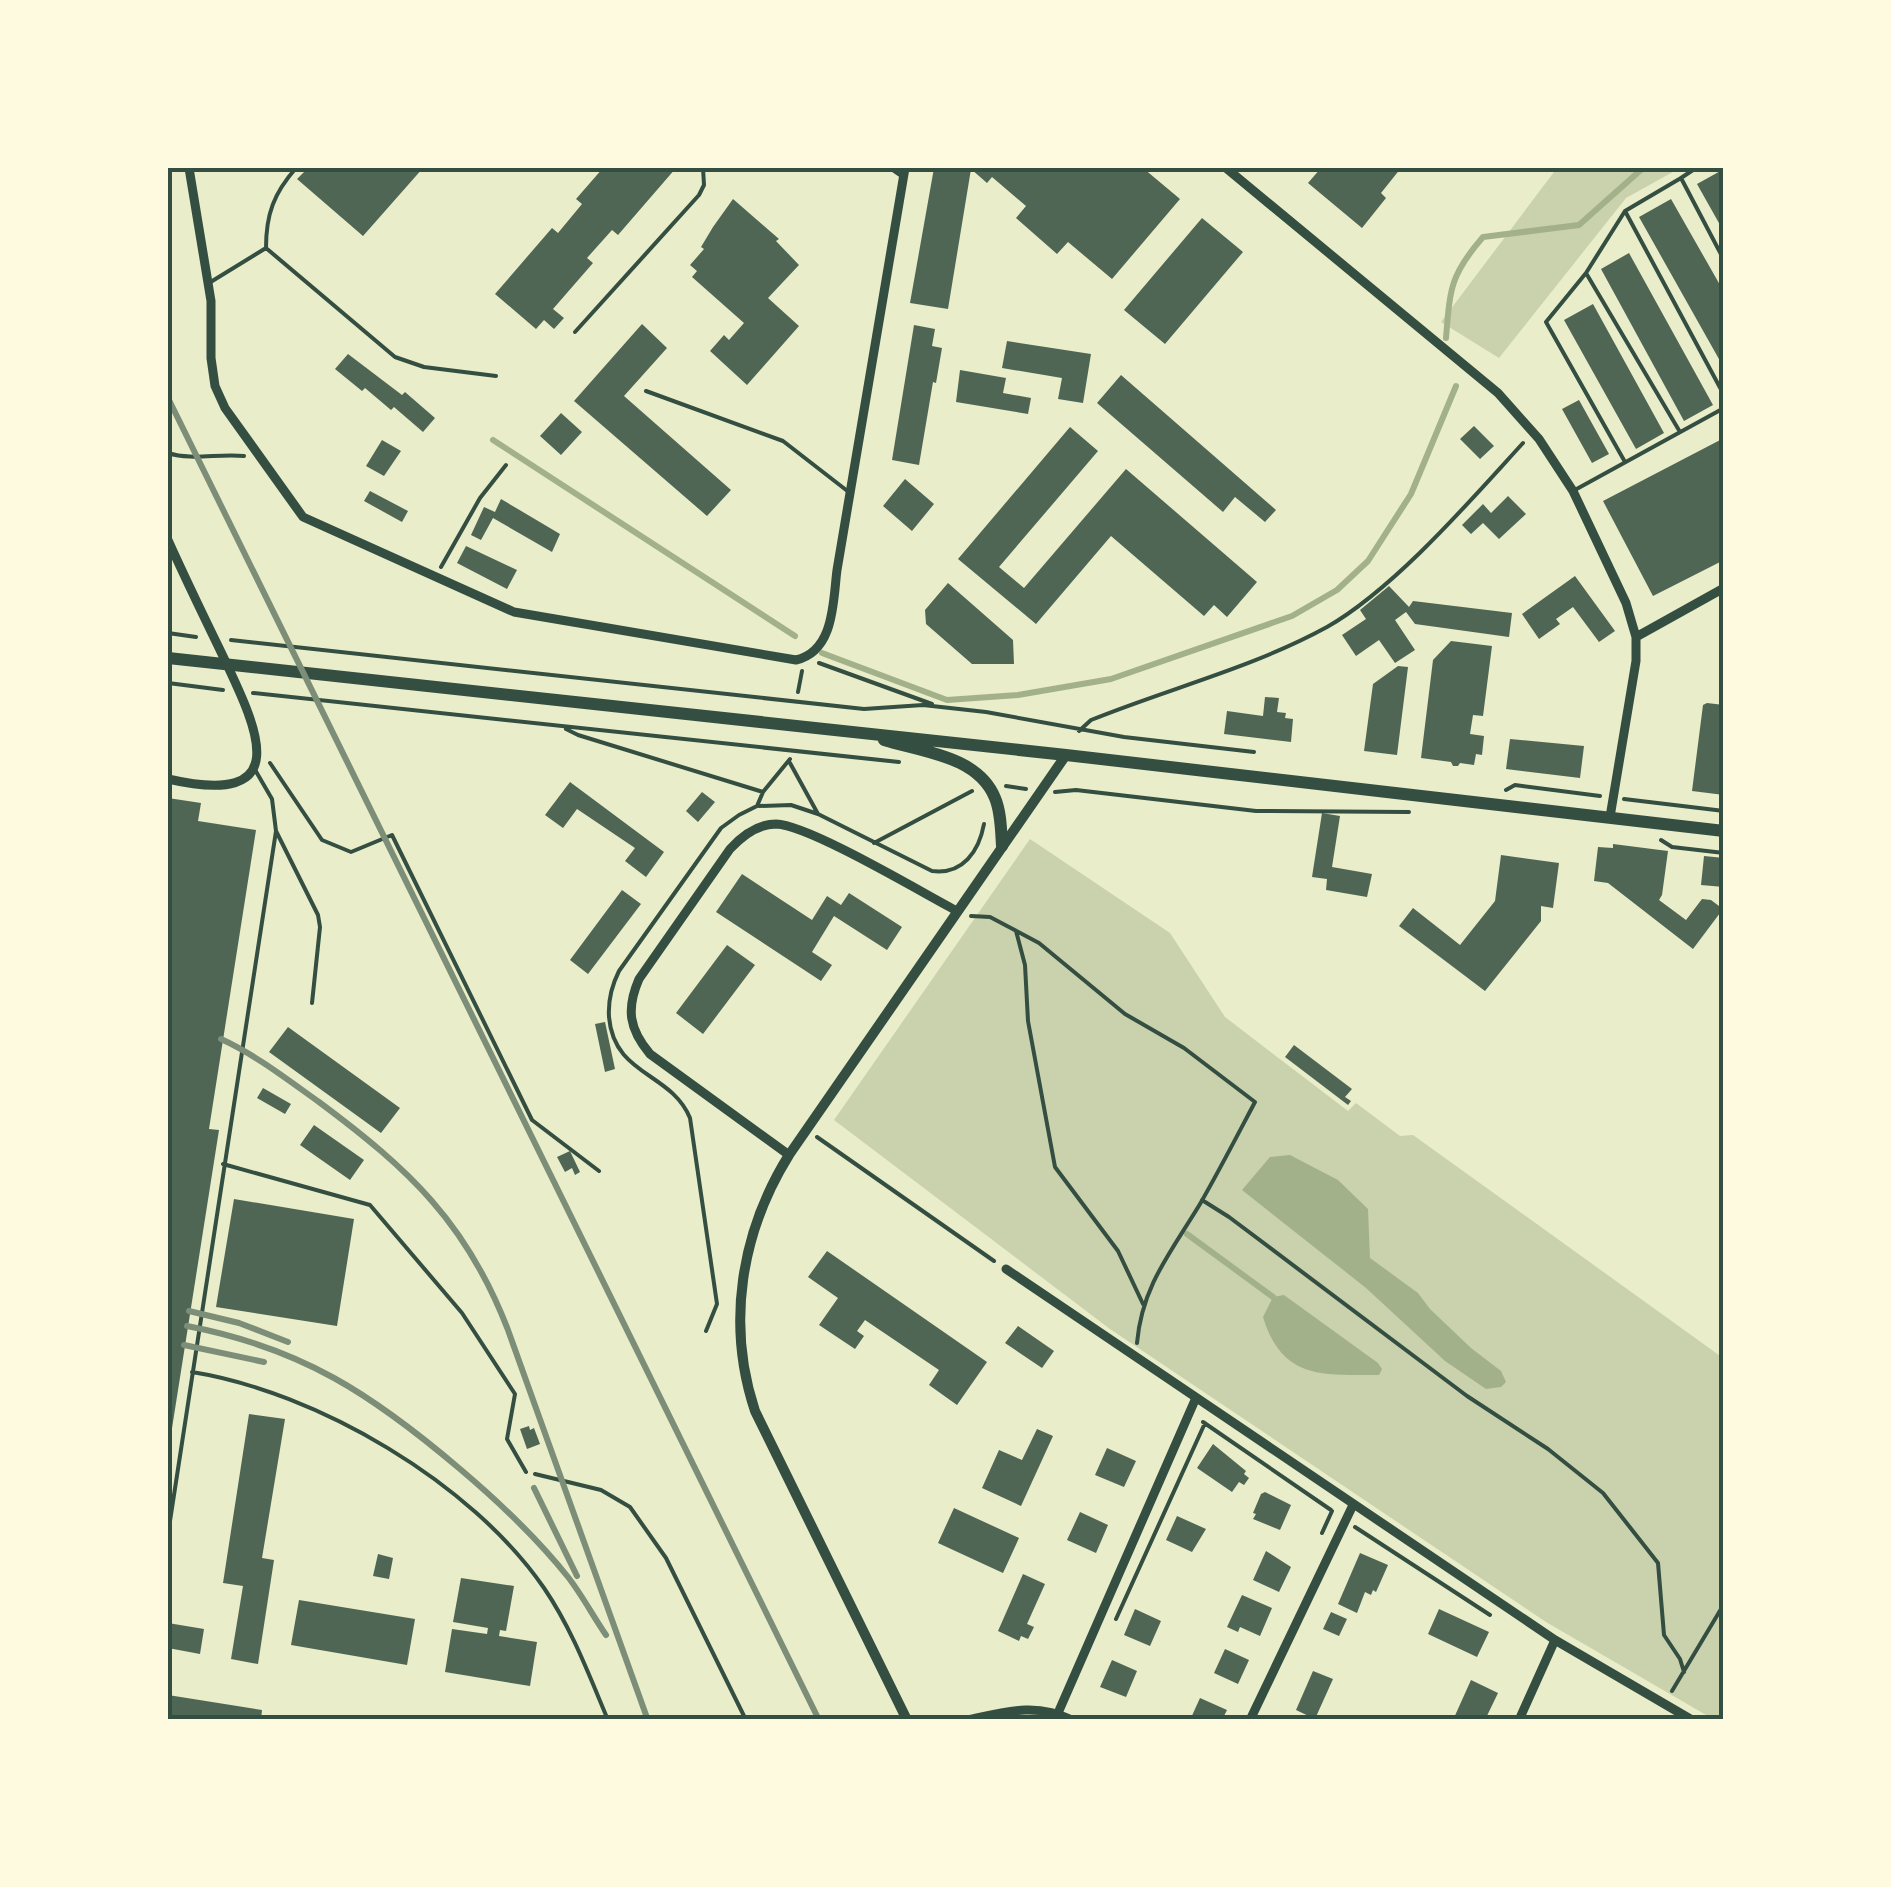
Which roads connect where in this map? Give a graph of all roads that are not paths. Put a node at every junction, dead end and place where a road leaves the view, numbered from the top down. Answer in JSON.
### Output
{"nodes":[{"id":1,"x":189,"y":168,"type":"edge"},
{"id":2,"x":296,"y":168,"type":"edge"},
{"id":3,"x":702,"y":168,"type":"edge"},
{"id":4,"x":890,"y":168,"type":"edge"},
{"id":5,"x":1226,"y":168,"type":"edge"},
{"id":6,"x":1696,"y":168,"type":"edge"},
{"id":7,"x":904,"y":172,"type":"edge"},
{"id":8,"x":1681,"y":178,"type":"junction"},
{"id":9,"x":1626,"y":211,"type":"junction"},
{"id":10,"x":266,"y":248,"type":"junction"},
{"id":11,"x":1724,"y":260,"type":"edge"},
{"id":12,"x":1586,"y":274,"type":"junction"},
{"id":13,"x":208,"y":283,"type":"junction"},
{"id":14,"x":575,"y":332,"type":"dead end"},
{"id":15,"x":496,"y":376,"type":"dead end"},
{"id":16,"x":646,"y":391,"type":"dead end"},
{"id":17,"x":1724,"y":395,"type":"edge"},
{"id":18,"x":1724,"y":408,"type":"edge"},
{"id":19,"x":1680,"y":432,"type":"junction"},
{"id":20,"x":1625,"y":462,"type":"junction"},
{"id":21,"x":1573,"y":491,"type":"junction"},
{"id":22,"x":850,"y":493,"type":"junction"},
{"id":23,"x":168,"y":540,"type":"edge"},
{"id":24,"x":1724,"y":588,"type":"edge"},
{"id":25,"x":1636,"y":637,"type":"junction"},
{"id":26,"x":168,"y":658,"type":"edge"},
{"id":27,"x":853,"y":731,"type":"junction"},
{"id":28,"x":1066,"y":754,"type":"junction"},
{"id":29,"x":253,"y":767,"type":"junction"},
{"id":30,"x":168,"y":779,"type":"edge"},
{"id":31,"x":1610,"y":817,"type":"junction"},
{"id":32,"x":276,"y":831,"type":"junction"},
{"id":33,"x":1724,"y":831,"type":"edge"},
{"id":34,"x":1002,"y":846,"type":"junction"},
{"id":35,"x":957,"y":911,"type":"junction"},
{"id":36,"x":312,"y":1003,"type":"dead end"},
{"id":37,"x":789,"y":1154,"type":"junction"},
{"id":38,"x":223,"y":1164,"type":"junction"},
{"id":39,"x":1006,"y":1269,"type":"road end"},
{"id":40,"x":192,"y":1372,"type":"junction"},
{"id":41,"x":1195,"y":1400,"type":"junction"},
{"id":42,"x":526,"y":1472,"type":"road end"},
{"id":43,"x":1353,"y":1505,"type":"junction"},
{"id":44,"x":168,"y":1534,"type":"edge"},
{"id":45,"x":1555,"y":1640,"type":"junction"},
{"id":46,"x":1058,"y":1712,"type":"junction"},
{"id":47,"x":608,"y":1720,"type":"edge"},
{"id":48,"x":907,"y":1720,"type":"edge"},
{"id":49,"x":968,"y":1720,"type":"edge"},
{"id":50,"x":1072,"y":1720,"type":"edge"},
{"id":51,"x":1250,"y":1720,"type":"edge"},
{"id":52,"x":1519,"y":1720,"type":"edge"},
{"id":53,"x":1692,"y":1720,"type":"edge"}],
"edges":[{"from":1,"to":13,"type":"street"},
{"from":2,"to":10,"type":"lane"},
{"from":3,"to":14,"type":"lane"},
{"from":4,"to":7,"type":"lane"},
{"from":5,"to":21,"type":"street"},
{"from":6,"to":8,"type":"lane"},
{"from":7,"to":22,"type":"street"},
{"from":8,"to":9,"type":"lane"},
{"from":8,"to":11,"type":"lane"},
{"from":9,"to":12,"type":"lane"},
{"from":9,"to":17,"type":"lane"},
{"from":10,"to":13,"type":"lane"},
{"from":10,"to":15,"type":"lane"},
{"from":12,"to":19,"type":"lane"},
{"from":12,"to":20,"type":"lane"},
{"from":13,"to":22,"type":"street"},
{"from":16,"to":22,"type":"lane"},
{"from":18,"to":19,"type":"lane"},
{"from":19,"to":20,"type":"lane"},
{"from":20,"to":21,"type":"lane"},
{"from":21,"to":25,"type":"street"},
{"from":23,"to":29,"type":"street"},
{"from":24,"to":25,"type":"street"},
{"from":25,"to":31,"type":"street"},
{"from":26,"to":27,"type":"main road"},
{"from":27,"to":28,"type":"main road"},
{"from":27,"to":34,"type":"main road"},
{"from":28,"to":31,"type":"main road"},
{"from":28,"to":34,"type":"street"},
{"from":29,"to":30,"type":"street"},
{"from":29,"to":32,"type":"lane"},
{"from":31,"to":33,"type":"main road"},
{"from":32,"to":36,"type":"lane"},
{"from":32,"to":38,"type":"lane"},
{"from":34,"to":35,"type":"street"},
{"from":35,"to":37,"type":"street"},
{"from":35,"to":37,"type":"street"},
{"from":37,"to":48,"type":"street"},
{"from":38,"to":40,"type":"lane"},
{"from":38,"to":42,"type":"lane"},
{"from":39,"to":41,"type":"street"},
{"from":40,"to":44,"type":"lane"},
{"from":40,"to":47,"type":"lane"},
{"from":41,"to":43,"type":"street"},
{"from":41,"to":46,"type":"street"},
{"from":43,"to":45,"type":"street"},
{"from":43,"to":51,"type":"street"},
{"from":45,"to":52,"type":"street"},
{"from":45,"to":53,"type":"street"},
{"from":46,"to":49,"type":"street"},
{"from":46,"to":50,"type":"street"}]}
